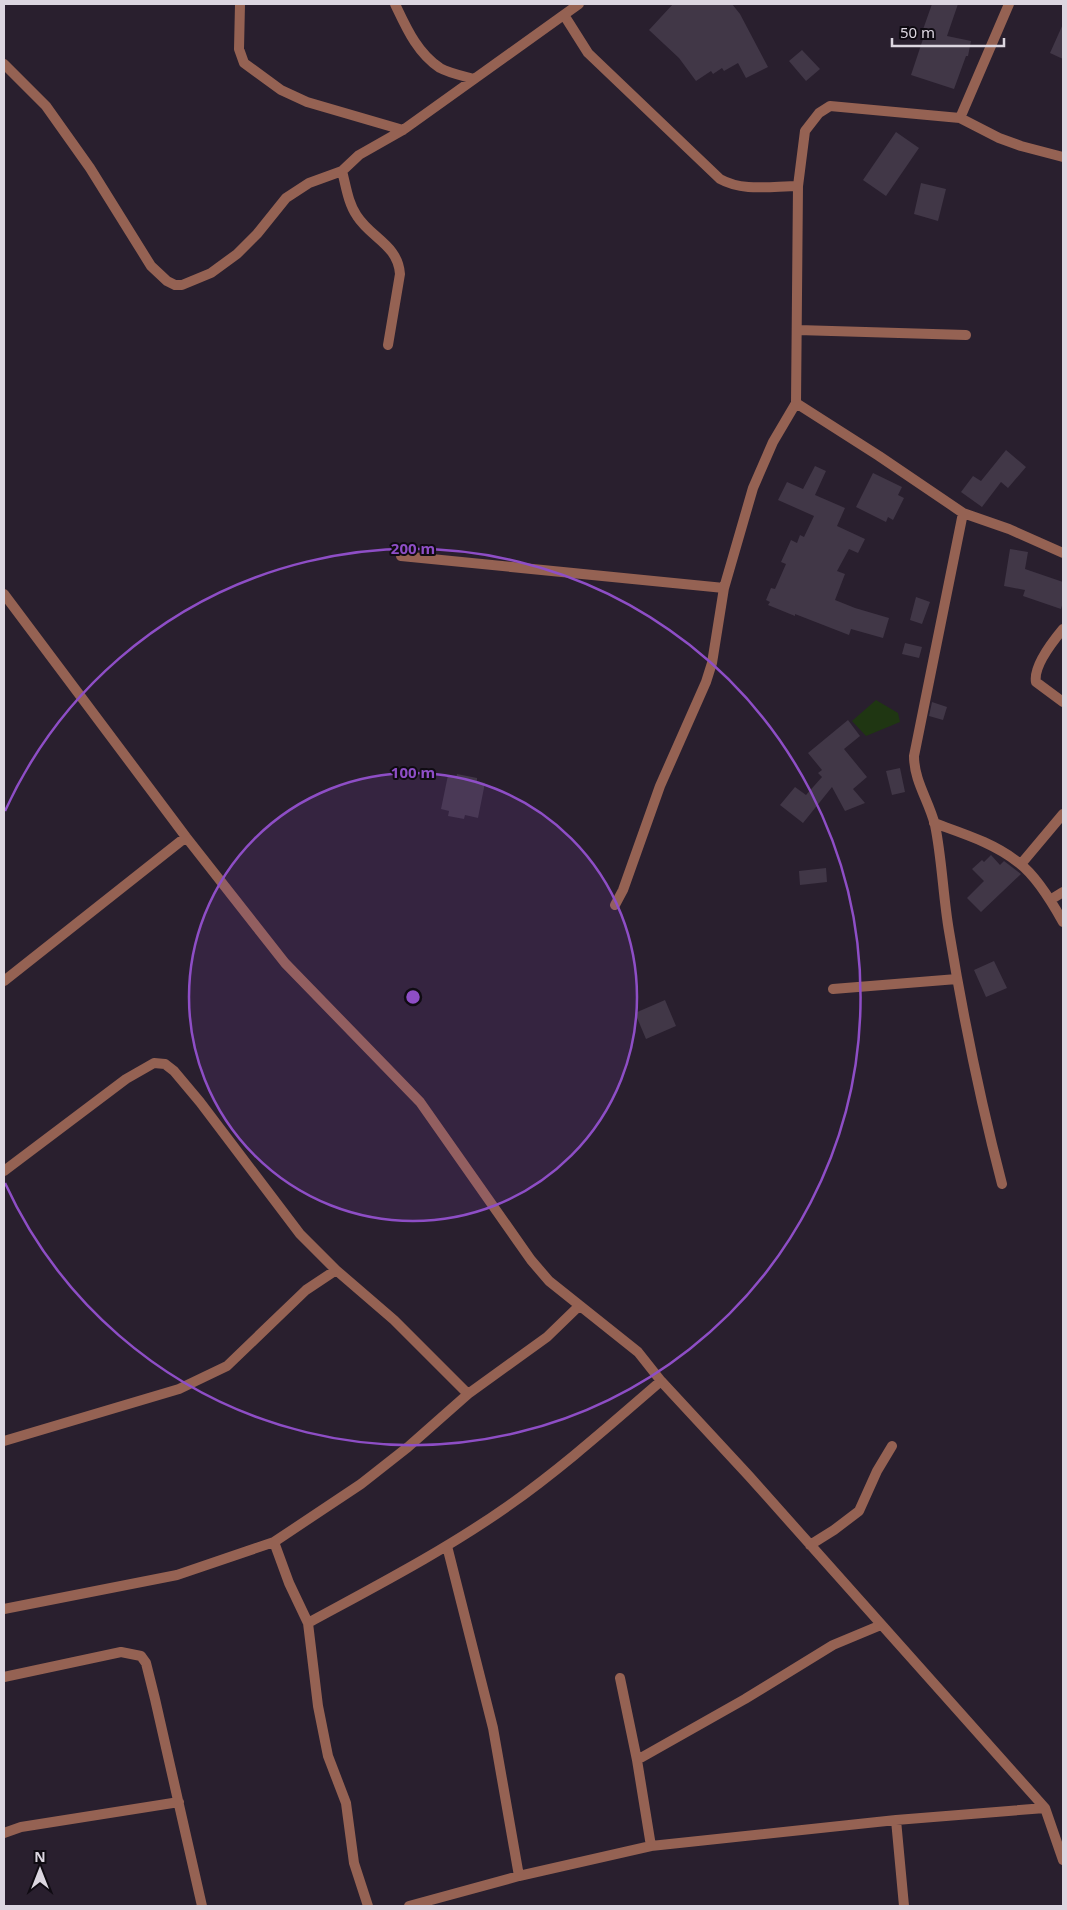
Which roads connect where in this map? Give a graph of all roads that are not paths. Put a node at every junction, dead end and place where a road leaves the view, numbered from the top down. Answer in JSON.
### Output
{"nodes":[{"id":1,"x":240,"y":4,"type":"edge"},
{"id":2,"x":394,"y":4,"type":"edge"},
{"id":3,"x":579,"y":4,"type":"edge"},
{"id":4,"x":1009,"y":4,"type":"edge"},
{"id":5,"x":564,"y":15,"type":"junction"},
{"id":6,"x":4,"y":64,"type":"edge"},
{"id":7,"x":474,"y":80,"type":"junction"},
{"id":8,"x":960,"y":118,"type":"junction"},
{"id":9,"x":403,"y":130,"type":"junction"},
{"id":10,"x":1063,"y":157,"type":"edge"},
{"id":11,"x":342,"y":171,"type":"junction"},
{"id":12,"x":798,"y":186,"type":"junction"},
{"id":13,"x":798,"y":330,"type":"junction"},
{"id":14,"x":966,"y":335,"type":"dead end"},
{"id":15,"x":388,"y":345,"type":"dead end"},
{"id":16,"x":796,"y":404,"type":"junction"},
{"id":17,"x":963,"y":513,"type":"junction"},
{"id":18,"x":1063,"y":553,"type":"edge"},
{"id":19,"x":401,"y":556,"type":"dead end"},
{"id":20,"x":724,"y":588,"type":"junction"},
{"id":21,"x":4,"y":594,"type":"edge"},
{"id":22,"x":1063,"y":629,"type":"edge"},
{"id":23,"x":1063,"y":702,"type":"edge"},
{"id":24,"x":1063,"y":814,"type":"edge"},
{"id":25,"x":934,"y":824,"type":"junction"},
{"id":26,"x":186,"y":837,"type":"junction"},
{"id":27,"x":1021,"y":864,"type":"junction"},
{"id":28,"x":1063,"y":892,"type":"edge"},
{"id":29,"x":1050,"y":900,"type":"junction"},
{"id":30,"x":615,"y":905,"type":"dead end"},
{"id":31,"x":1063,"y":922,"type":"edge"},
{"id":32,"x":957,"y":979,"type":"junction"},
{"id":33,"x":4,"y":981,"type":"edge"},
{"id":34,"x":834,"y":989,"type":"dead end"},
{"id":35,"x":4,"y":1171,"type":"edge"},
{"id":36,"x":1002,"y":1184,"type":"dead end"},
{"id":37,"x":336,"y":1270,"type":"junction"},
{"id":38,"x":579,"y":1306,"type":"junction"},
{"id":39,"x":661,"y":1381,"type":"junction"},
{"id":40,"x":468,"y":1394,"type":"junction"},
{"id":41,"x":4,"y":1441,"type":"edge"},
{"id":42,"x":892,"y":1446,"type":"dead end"},
{"id":43,"x":274,"y":1542,"type":"junction"},
{"id":44,"x":810,"y":1545,"type":"junction"},
{"id":45,"x":447,"y":1546,"type":"junction"},
{"id":46,"x":4,"y":1609,"type":"edge"},
{"id":47,"x":308,"y":1624,"type":"junction"},
{"id":48,"x":881,"y":1625,"type":"junction"},
{"id":49,"x":4,"y":1677,"type":"edge"},
{"id":50,"x":620,"y":1678,"type":"dead end"},
{"id":51,"x":637,"y":1760,"type":"junction"},
{"id":52,"x":179,"y":1802,"type":"junction"},
{"id":53,"x":1045,"y":1808,"type":"junction"},
{"id":54,"x":896,"y":1820,"type":"junction"},
{"id":55,"x":4,"y":1833,"type":"edge"},
{"id":56,"x":651,"y":1846,"type":"junction"},
{"id":57,"x":1063,"y":1860,"type":"edge"},
{"id":58,"x":519,"y":1876,"type":"junction"},
{"id":59,"x":202,"y":1906,"type":"edge"},
{"id":60,"x":368,"y":1906,"type":"edge"},
{"id":61,"x":409,"y":1906,"type":"edge"},
{"id":62,"x":904,"y":1906,"type":"edge"}],
"edges":[{"from":1,"to":9,"type":"street"},
{"from":2,"to":7,"type":"street"},
{"from":3,"to":5,"type":"street"},
{"from":4,"to":8,"type":"street"},
{"from":5,"to":7,"type":"street"},
{"from":5,"to":12,"type":"street"},
{"from":6,"to":11,"type":"street"},
{"from":7,"to":9,"type":"street"},
{"from":8,"to":10,"type":"street"},
{"from":8,"to":12,"type":"street"},
{"from":9,"to":11,"type":"street"},
{"from":11,"to":15,"type":"street"},
{"from":12,"to":13,"type":"street"},
{"from":13,"to":14,"type":"street"},
{"from":13,"to":16,"type":"street"},
{"from":16,"to":17,"type":"street"},
{"from":16,"to":20,"type":"street"},
{"from":17,"to":18,"type":"street"},
{"from":17,"to":25,"type":"street"},
{"from":19,"to":20,"type":"street"},
{"from":20,"to":30,"type":"street"},
{"from":21,"to":26,"type":"street"},
{"from":22,"to":23,"type":"street"},
{"from":24,"to":27,"type":"street"},
{"from":25,"to":27,"type":"street"},
{"from":25,"to":32,"type":"street"},
{"from":26,"to":33,"type":"street"},
{"from":26,"to":38,"type":"street"},
{"from":27,"to":29,"type":"street"},
{"from":28,"to":29,"type":"street"},
{"from":29,"to":31,"type":"street"},
{"from":32,"to":34,"type":"street"},
{"from":32,"to":36,"type":"street"},
{"from":35,"to":37,"type":"street"},
{"from":37,"to":40,"type":"street"},
{"from":37,"to":41,"type":"street"},
{"from":38,"to":39,"type":"street"},
{"from":38,"to":40,"type":"street"},
{"from":39,"to":44,"type":"street"},
{"from":39,"to":45,"type":"street"},
{"from":40,"to":43,"type":"street"},
{"from":42,"to":44,"type":"street"},
{"from":43,"to":46,"type":"street"},
{"from":43,"to":47,"type":"street"},
{"from":44,"to":48,"type":"street"},
{"from":45,"to":47,"type":"street"},
{"from":45,"to":58,"type":"street"},
{"from":47,"to":60,"type":"street"},
{"from":48,"to":51,"type":"street"},
{"from":48,"to":53,"type":"street"},
{"from":49,"to":52,"type":"street"},
{"from":50,"to":51,"type":"street"},
{"from":51,"to":56,"type":"street"},
{"from":52,"to":55,"type":"street"},
{"from":52,"to":59,"type":"street"},
{"from":53,"to":54,"type":"street"},
{"from":53,"to":57,"type":"street"},
{"from":54,"to":56,"type":"street"},
{"from":54,"to":62,"type":"street"},
{"from":56,"to":58,"type":"street"},
{"from":58,"to":61,"type":"street"}]}
